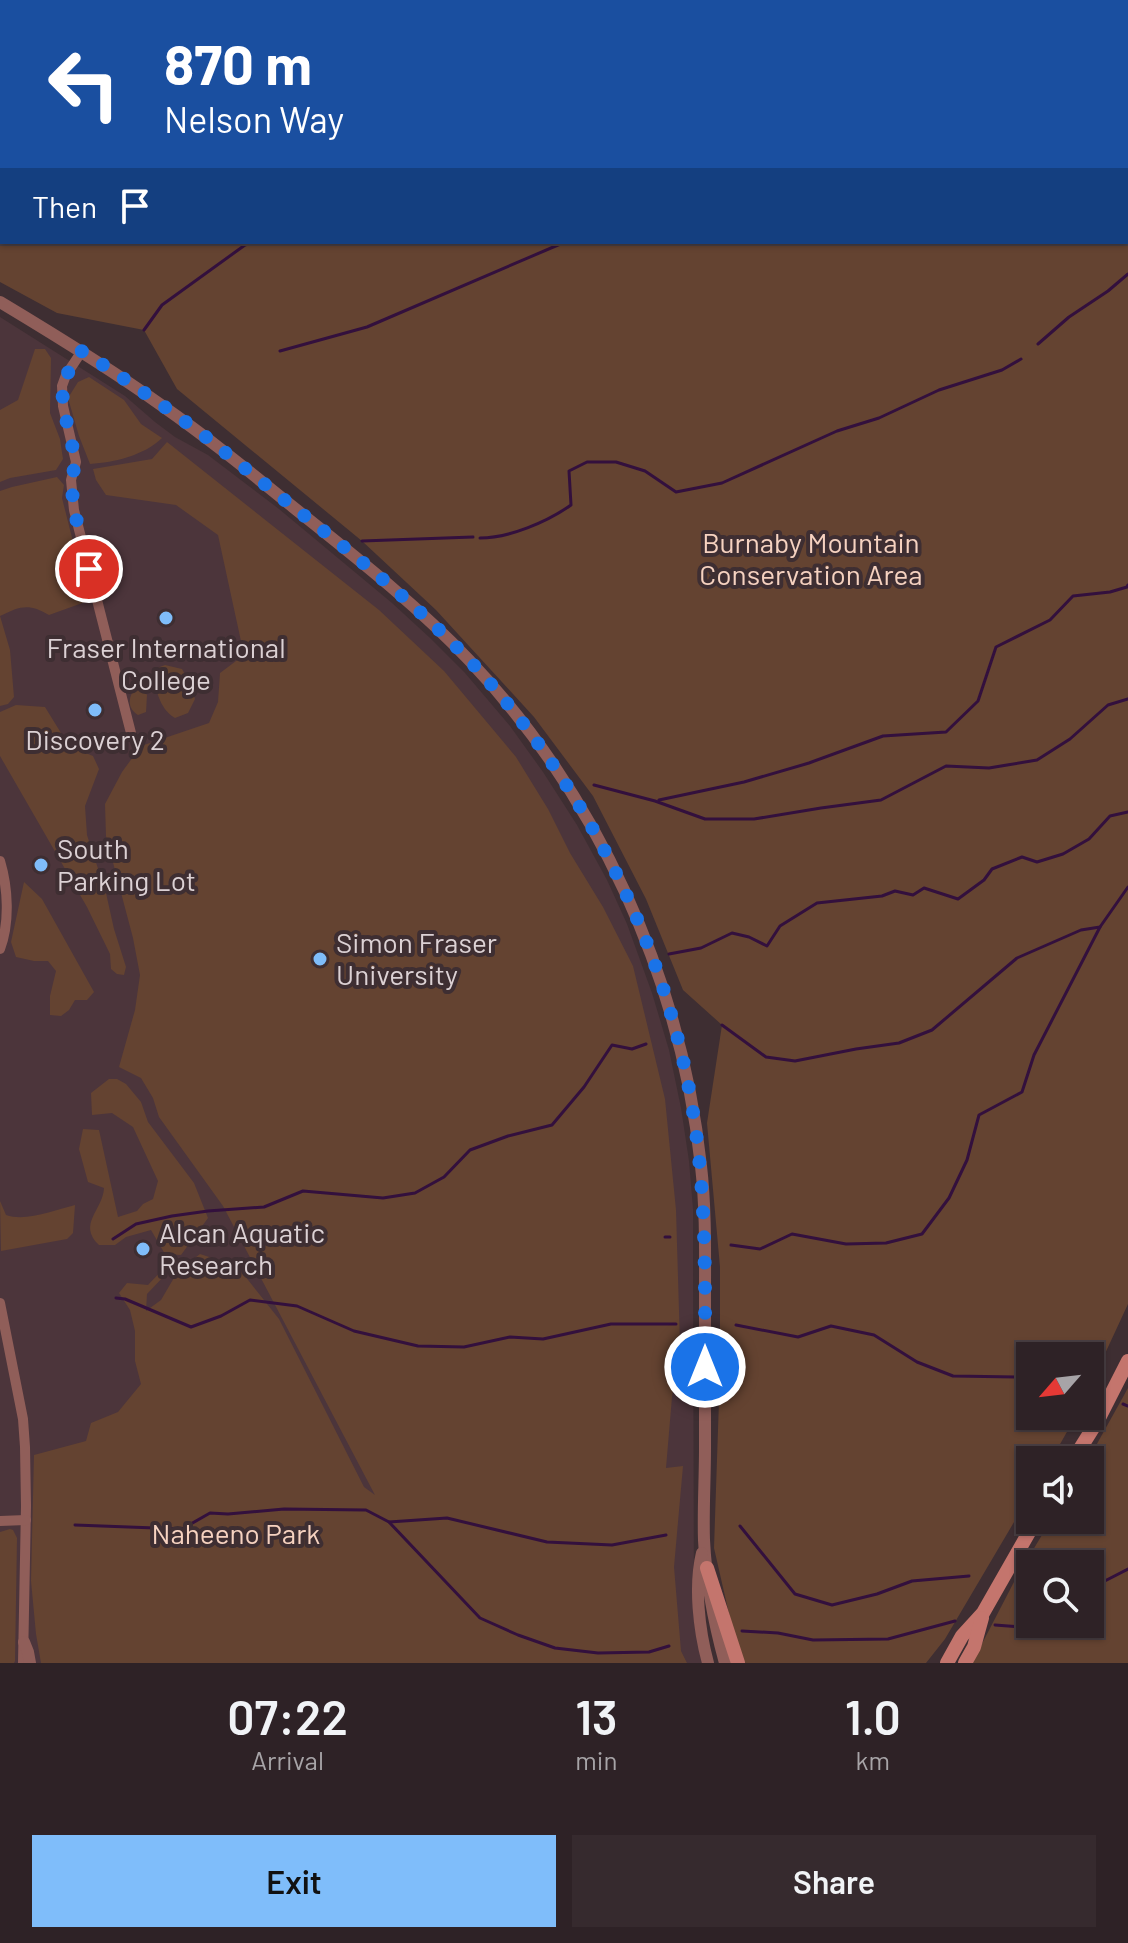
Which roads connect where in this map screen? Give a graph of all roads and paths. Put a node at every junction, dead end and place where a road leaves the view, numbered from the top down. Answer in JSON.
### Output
{"nodes":[{"id":1,"x":0,"y":302,"type":"edge"},
{"id":2,"x":82,"y":351,"type":"junction"},
{"id":3,"x":131,"y":733,"type":"dead end"},
{"id":4,"x":0,"y":861,"type":"edge"},
{"id":5,"x":0,"y":949,"type":"edge"},
{"id":6,"x":0,"y":1303,"type":"edge"},
{"id":7,"x":1128,"y":1361,"type":"edge"},
{"id":8,"x":1082,"y":1446,"type":"edge"},
{"id":9,"x":26,"y":1520,"type":"junction"},
{"id":10,"x":0,"y":1521,"type":"edge"},
{"id":11,"x":1028,"y":1534,"type":"edge"},
{"id":12,"x":704,"y":1542,"type":"junction"},
{"id":13,"x":707,"y":1568,"type":"junction"},
{"id":14,"x":983,"y":1613,"type":"junction"},
{"id":15,"x":24,"y":1642,"type":"junction"},
{"id":16,"x":958,"y":1644,"type":"junction"},
{"id":17,"x":23,"y":1663,"type":"edge"},
{"id":18,"x":30,"y":1663,"type":"edge"},
{"id":19,"x":708,"y":1663,"type":"edge"},
{"id":20,"x":725,"y":1663,"type":"edge"},
{"id":21,"x":738,"y":1663,"type":"edge"},
{"id":22,"x":937,"y":1663,"type":"edge"},
{"id":23,"x":947,"y":1663,"type":"edge"},
{"id":24,"x":965,"y":1663,"type":"edge"}],
"edges":[{"from":1,"to":2,"type":"street"},
{"from":2,"to":3,"type":"street"},
{"from":2,"to":12,"type":"street"},
{"from":4,"to":5,"type":"street"},
{"from":6,"to":9,"type":"street"},
{"from":7,"to":8,"type":"main road"},
{"from":9,"to":10,"type":"street"},
{"from":9,"to":15,"type":"street"},
{"from":11,"to":14,"type":"main road"},
{"from":12,"to":13,"type":"street"},
{"from":12,"to":19,"type":"street"},
{"from":13,"to":20,"type":"street"},
{"from":13,"to":21,"type":"main road"},
{"from":14,"to":16,"type":"main road"},
{"from":14,"to":24,"type":"main road"},
{"from":15,"to":17,"type":"street"},
{"from":15,"to":18,"type":"street"},
{"from":16,"to":22,"type":"main road"},
{"from":16,"to":23,"type":"main road"}]}
